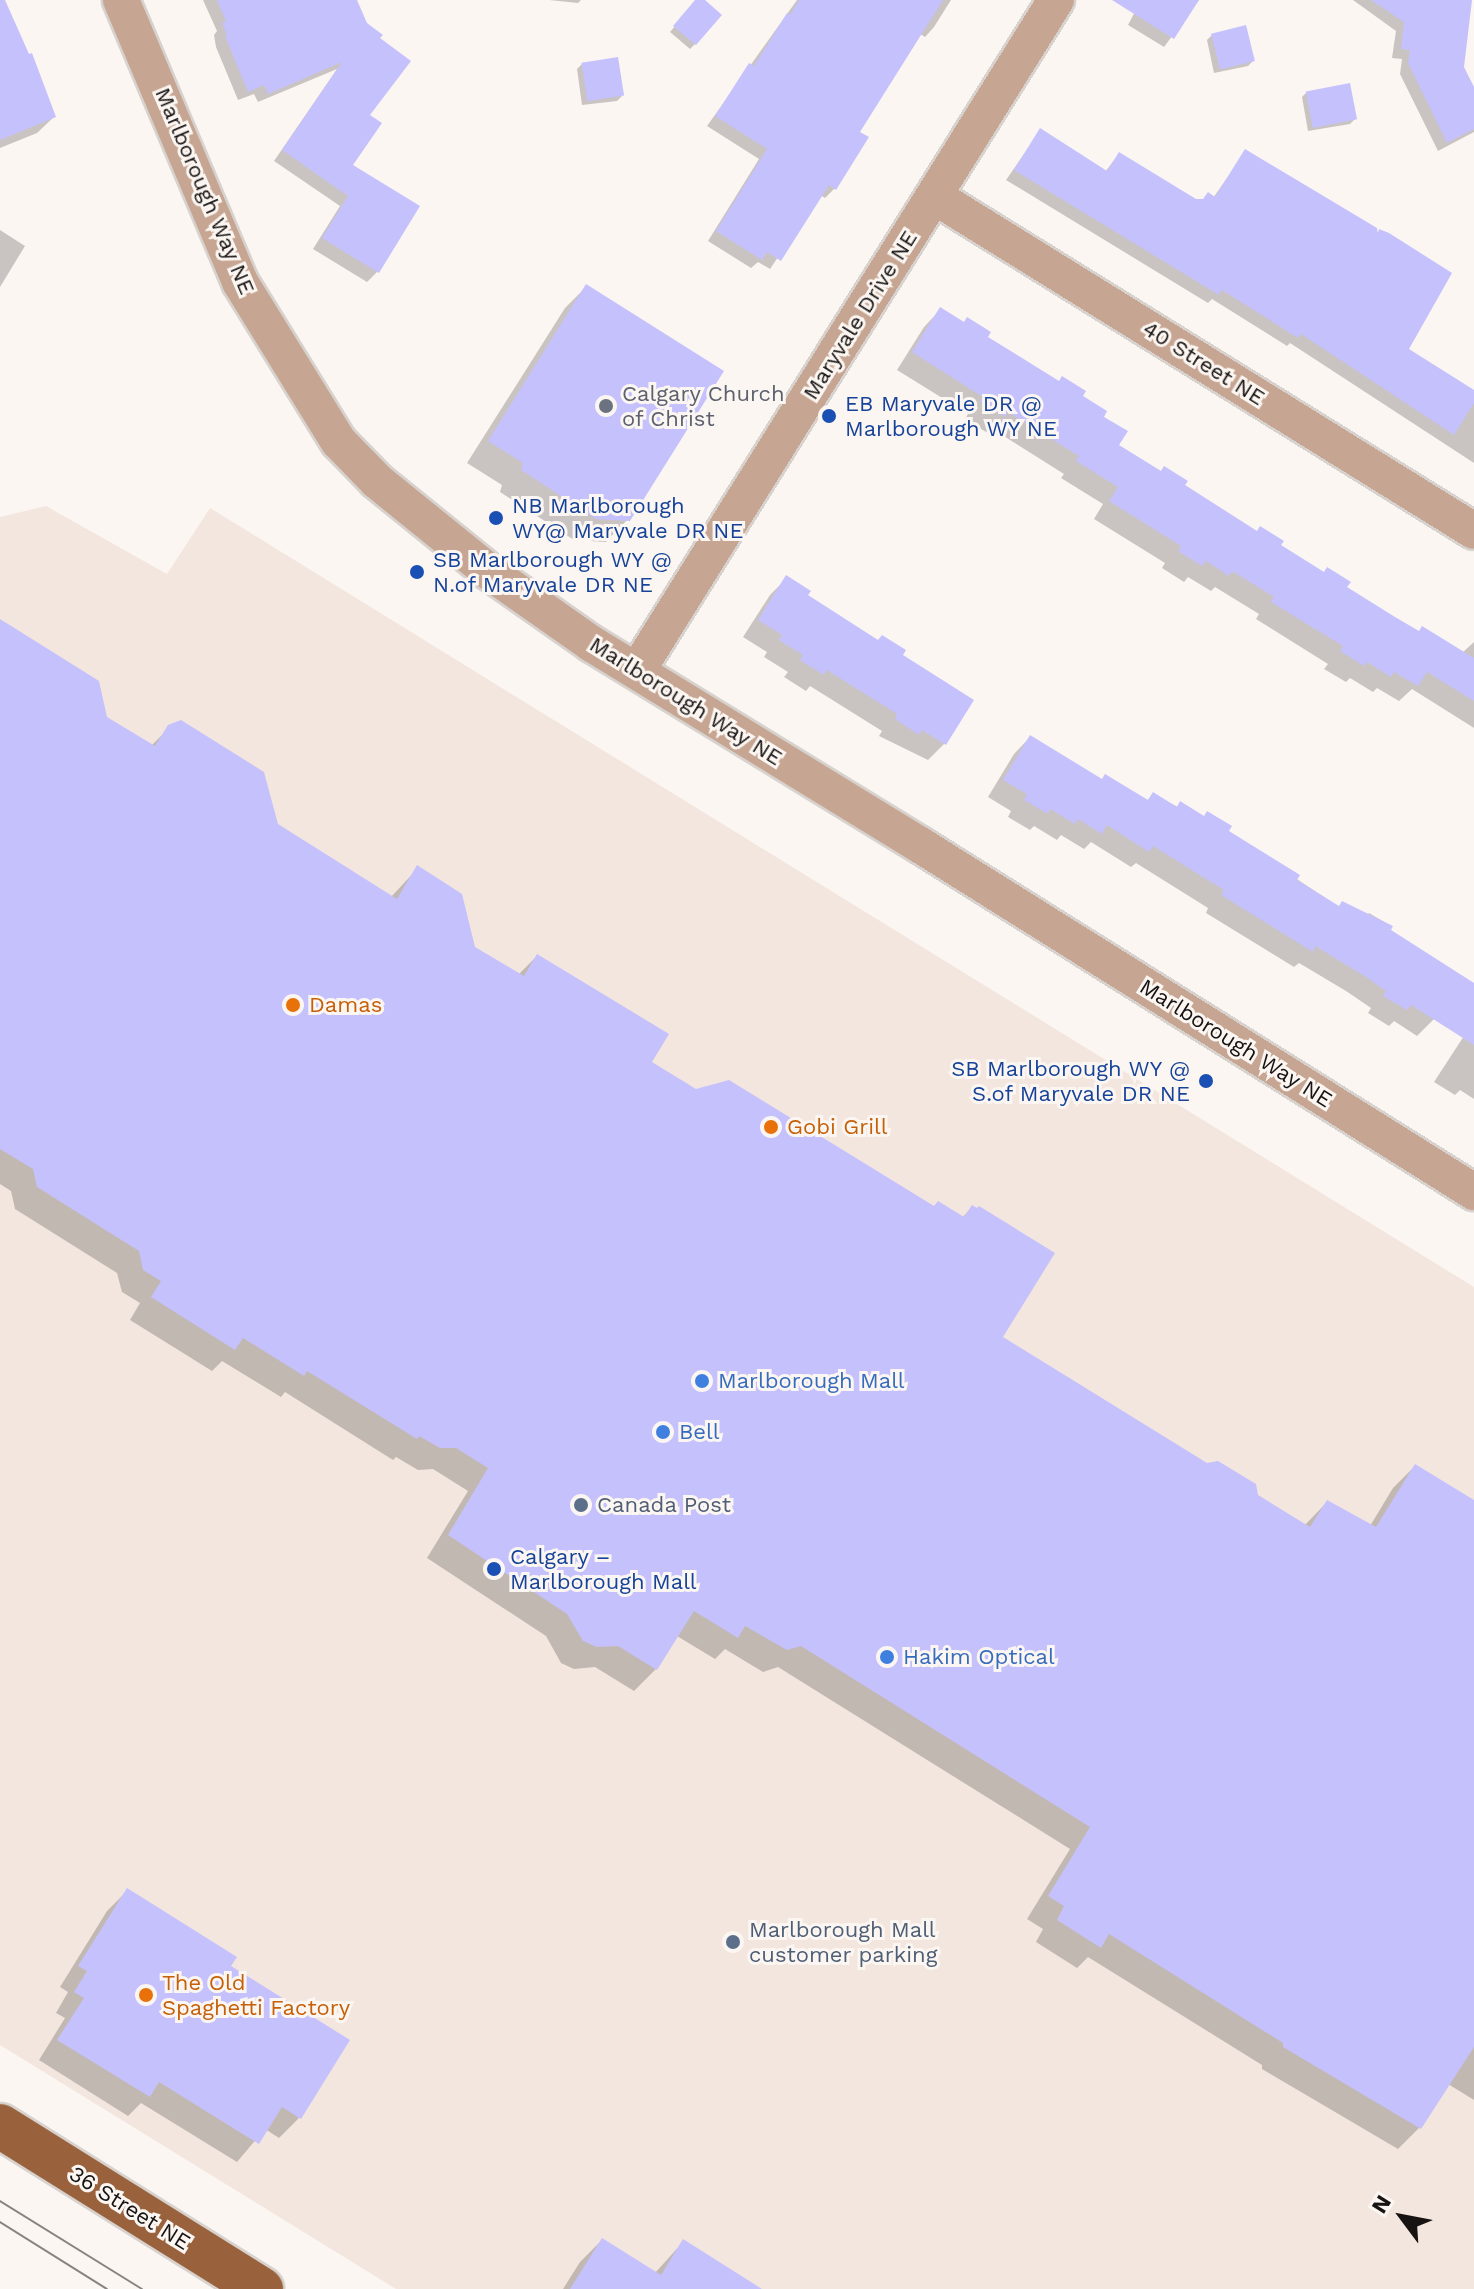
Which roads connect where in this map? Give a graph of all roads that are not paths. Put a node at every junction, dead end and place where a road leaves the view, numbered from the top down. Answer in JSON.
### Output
{"nodes":[{"id":1,"x":121,"y":0,"type":"edge"},
{"id":2,"x":1056,"y":0,"type":"edge"},
{"id":3,"x":934,"y":196,"type":"junction"},
{"id":4,"x":1474,"y":531,"type":"edge"},
{"id":5,"x":637,"y":671,"type":"junction"},
{"id":6,"x":1474,"y":1192,"type":"edge"},
{"id":7,"x":0,"y":2126,"type":"edge"},
{"id":8,"x":261,"y":2289,"type":"edge"}],
"edges":[{"from":1,"to":5,"type":"street","name":"Marlborough Way NE"},
{"from":2,"to":3,"type":"street","name":"Maryvale Drive NE"},
{"from":3,"to":4,"type":"street","name":"40 Street NE"},
{"from":3,"to":5,"type":"street","name":"Maryvale Drive NE"},
{"from":5,"to":6,"type":"street","name":"Marlborough Way NE"},
{"from":7,"to":8,"type":"main road","name":"36 Street NE"}]}
